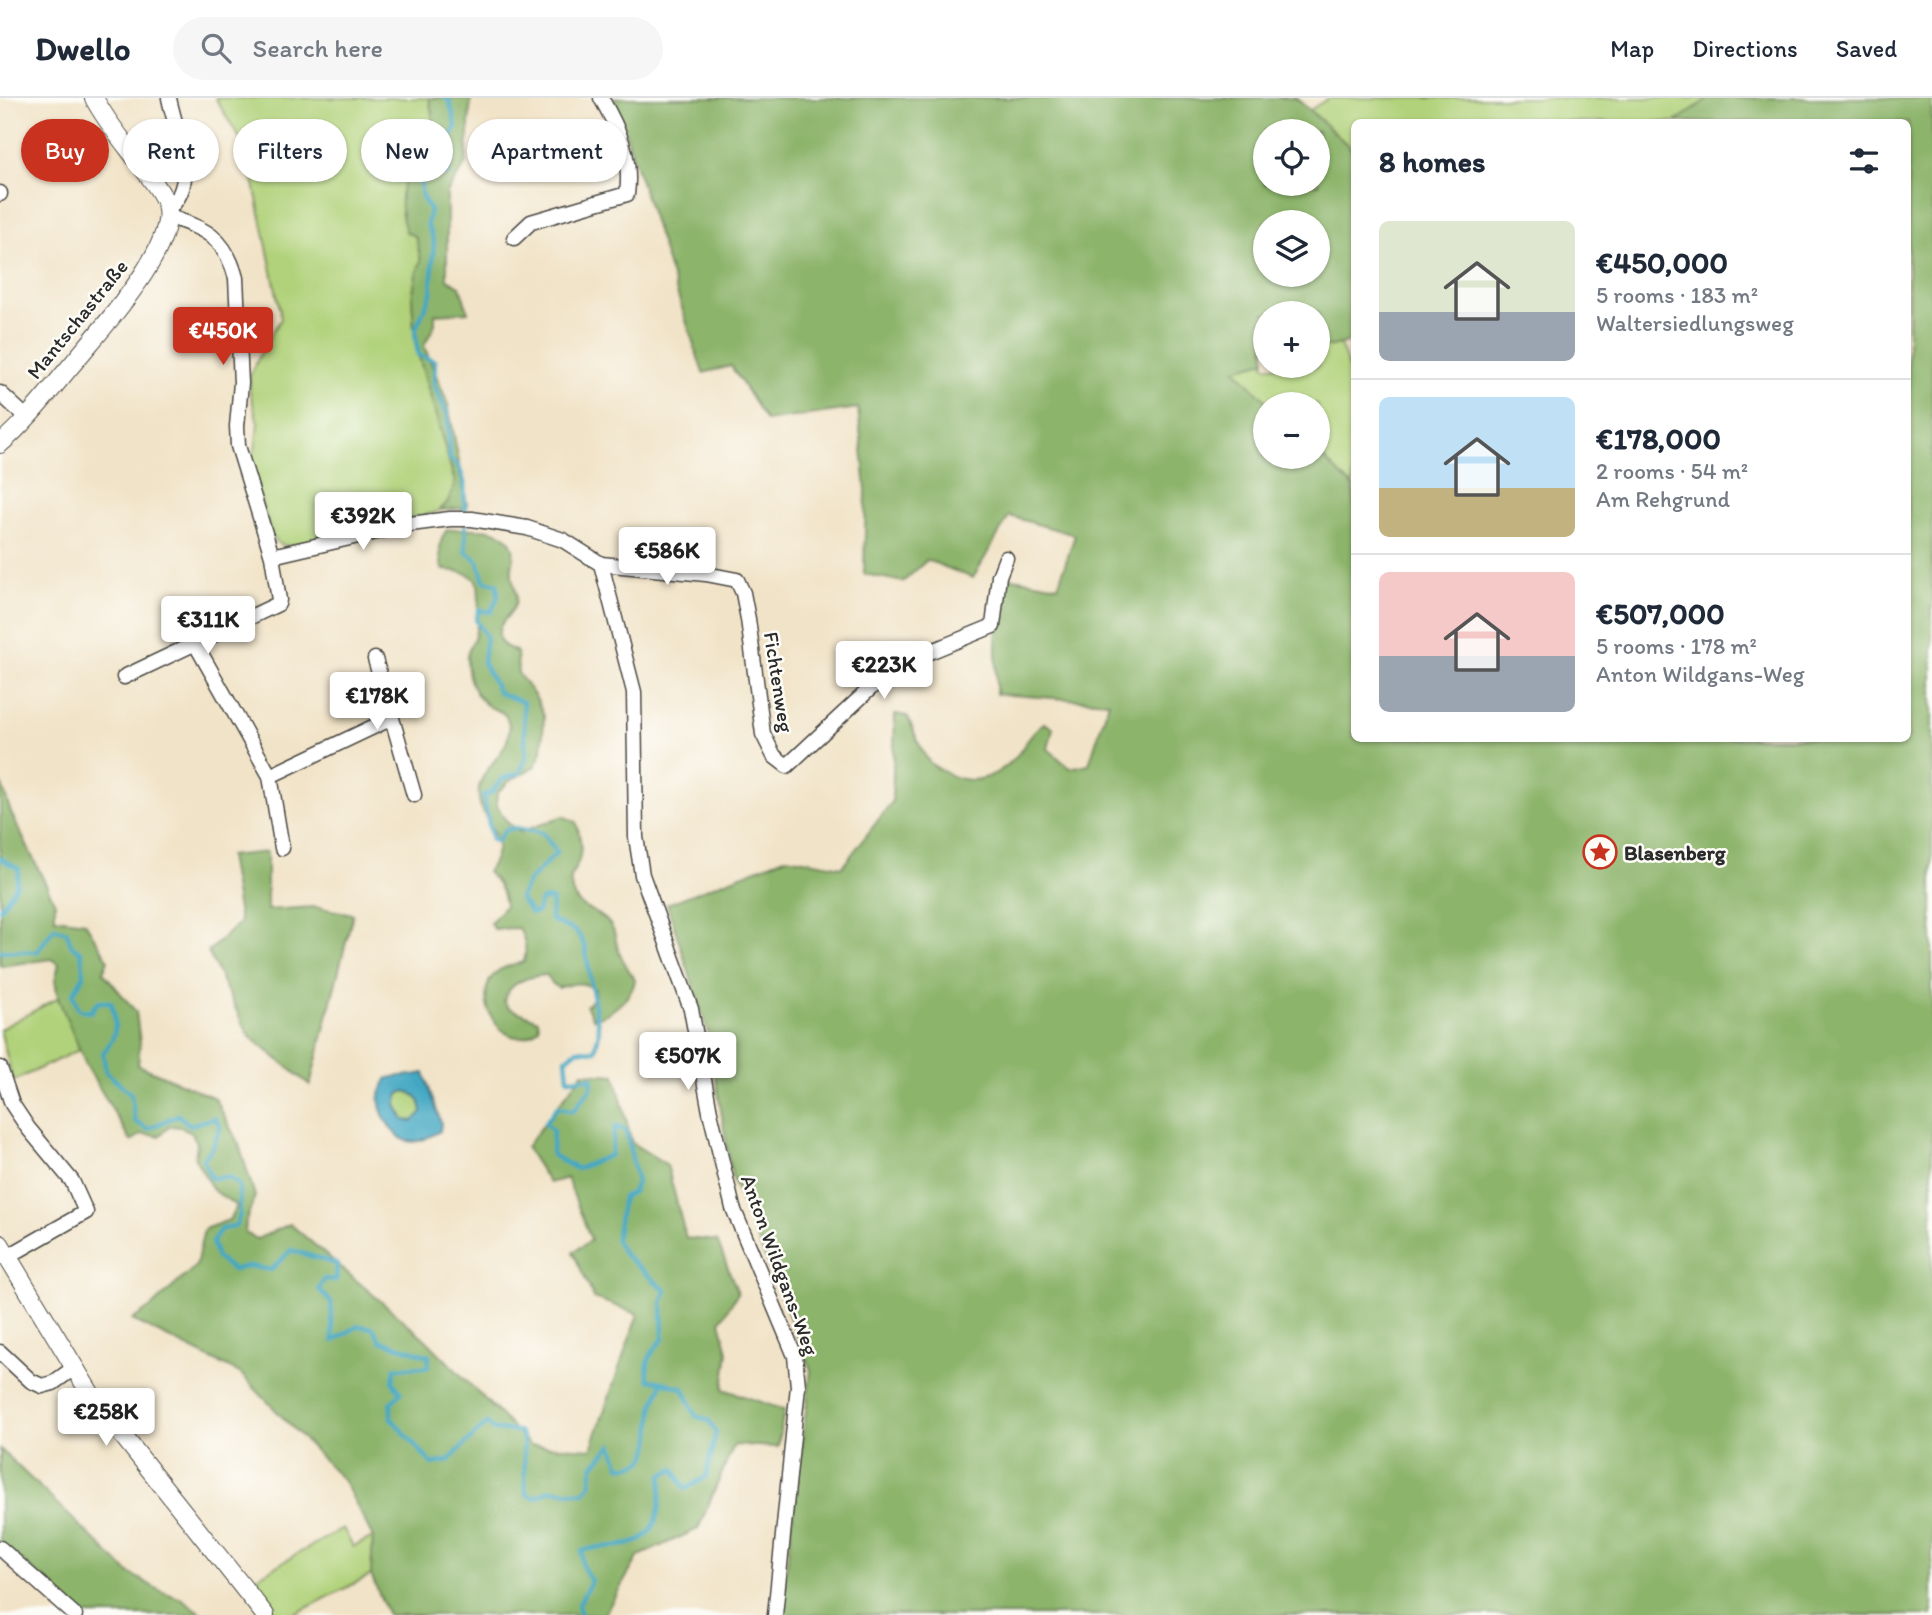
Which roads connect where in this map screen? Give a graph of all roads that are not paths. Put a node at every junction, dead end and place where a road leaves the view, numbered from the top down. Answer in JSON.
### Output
{"nodes":[{"id":1,"x":94,"y":98,"type":"edge"},
{"id":2,"x":169,"y":98,"type":"edge"},
{"id":3,"x":601,"y":98,"type":"edge"},
{"id":4,"x":167,"y":213,"type":"junction"},
{"id":5,"x":514,"y":238,"type":"dead end"},
{"id":6,"x":0,"y":393,"type":"edge"},
{"id":7,"x":26,"y":416,"type":"junction"},
{"id":8,"x":0,"y":444,"type":"edge"},
{"id":9,"x":272,"y":556,"type":"junction"},
{"id":10,"x":1006,"y":558,"type":"dead end"},
{"id":11,"x":601,"y":564,"type":"junction"},
{"id":12,"x":195,"y":643,"type":"junction"},
{"id":13,"x":375,"y":659,"type":"dead end"},
{"id":14,"x":124,"y":677,"type":"dead end"},
{"id":15,"x":392,"y":718,"type":"junction"},
{"id":16,"x":271,"y":776,"type":"junction"},
{"id":17,"x":414,"y":795,"type":"dead end"},
{"id":18,"x":282,"y":848,"type":"dead end"},
{"id":19,"x":0,"y":1068,"type":"edge"},
{"id":20,"x":4,"y":1251,"type":"edge"},
{"id":21,"x":0,"y":1352,"type":"edge"},
{"id":22,"x":74,"y":1368,"type":"junction"},
{"id":23,"x":0,"y":1548,"type":"edge"},
{"id":24,"x":75,"y":1615,"type":"edge"},
{"id":25,"x":265,"y":1615,"type":"edge"},
{"id":26,"x":775,"y":1615,"type":"edge"}],
"edges":[{"from":1,"to":4,"type":"street"},
{"from":2,"to":4,"type":"street"},
{"from":3,"to":5,"type":"street"},
{"from":4,"to":7,"type":"street","name":"Mantschastraße"},
{"from":4,"to":9,"type":"street"},
{"from":6,"to":7,"type":"street"},
{"from":7,"to":8,"type":"street","name":"Mantschastraße"},
{"from":9,"to":11,"type":"street"},
{"from":9,"to":12,"type":"street"},
{"from":10,"to":11,"type":"street","name":"Fichtenweg"},
{"from":11,"to":26,"type":"street","name":"Anton Wildgans-Weg"},
{"from":12,"to":14,"type":"street"},
{"from":12,"to":16,"type":"street"},
{"from":13,"to":15,"type":"street"},
{"from":15,"to":16,"type":"street"},
{"from":15,"to":17,"type":"street"},
{"from":16,"to":18,"type":"street"},
{"from":19,"to":20,"type":"street"},
{"from":20,"to":22,"type":"street"},
{"from":21,"to":22,"type":"street"},
{"from":22,"to":25,"type":"street"},
{"from":23,"to":24,"type":"street"}]}
